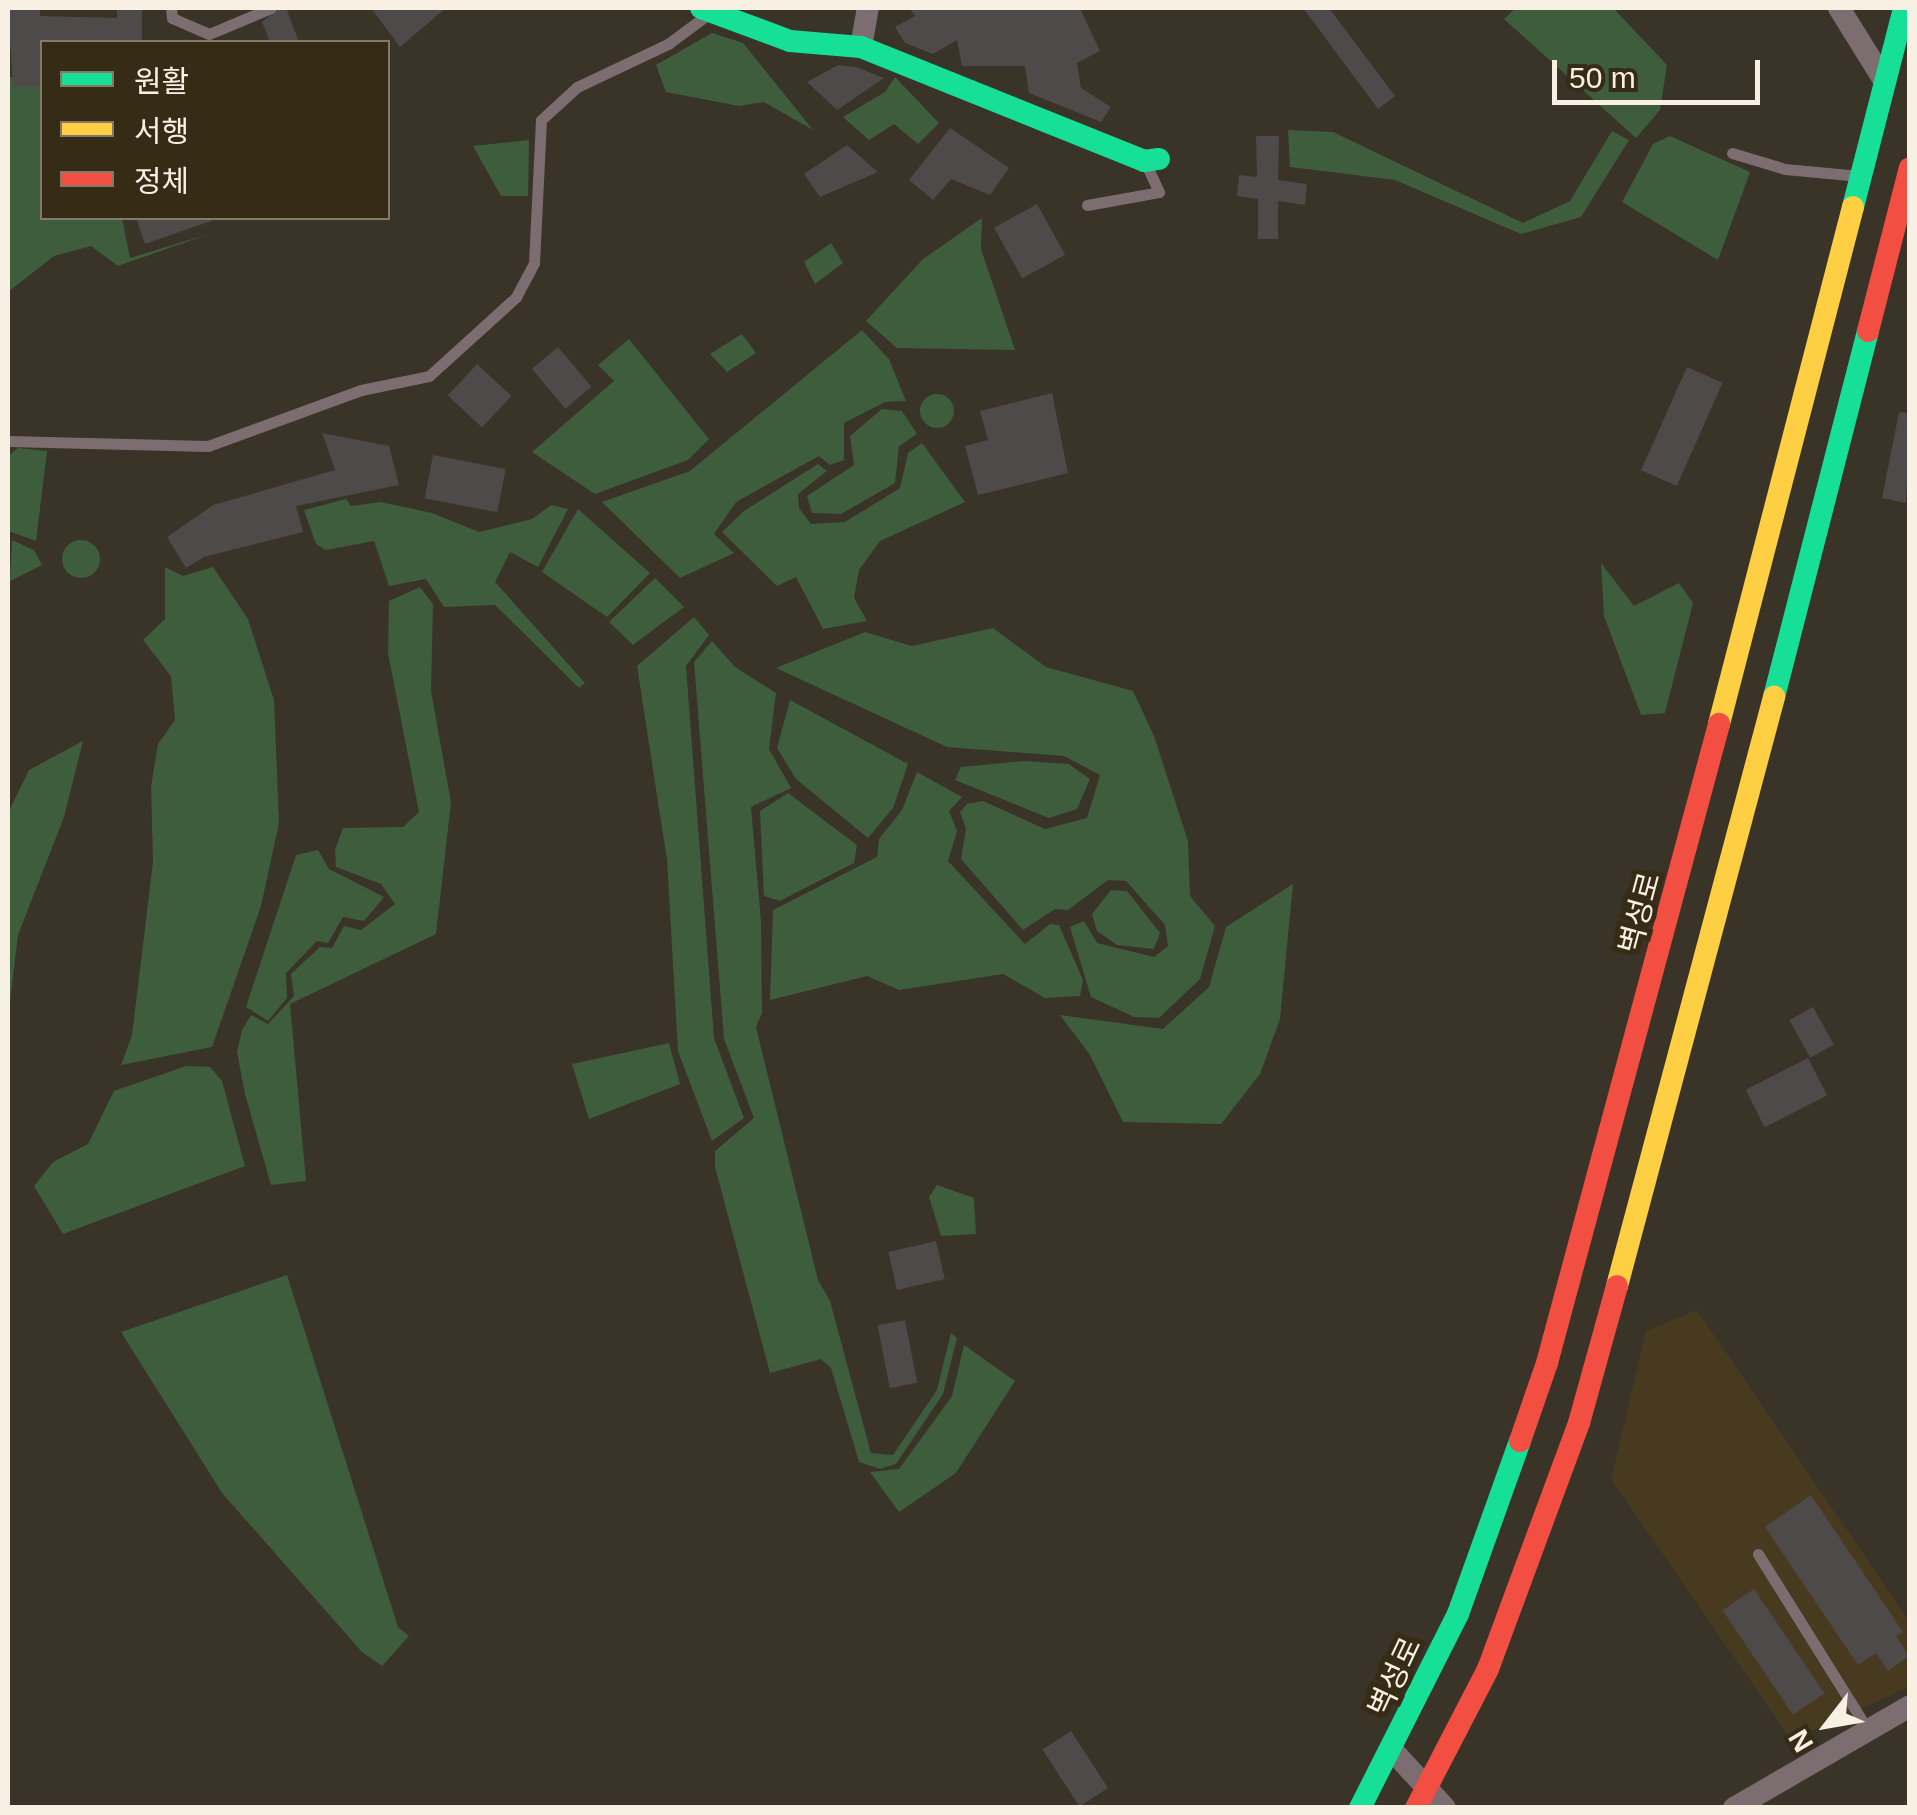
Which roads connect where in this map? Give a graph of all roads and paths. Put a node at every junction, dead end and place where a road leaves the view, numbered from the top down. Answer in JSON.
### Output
{"nodes":[{"id":1,"x":171,"y":8,"type":"edge"},
{"id":2,"x":271,"y":8,"type":"edge"},
{"id":3,"x":868,"y":8,"type":"edge"},
{"id":4,"x":1838,"y":8,"type":"edge"},
{"id":5,"x":1904,"y":8,"type":"edge"},
{"id":6,"x":704,"y":11,"type":"edge"},
{"id":7,"x":861,"y":47,"type":"junction"},
{"id":8,"x":1885,"y":82,"type":"junction"},
{"id":9,"x":1732,"y":152,"type":"dead end"},
{"id":10,"x":1152,"y":160,"type":"joint"},
{"id":11,"x":1910,"y":168,"type":"edge"},
{"id":12,"x":1861,"y":176,"type":"junction"},
{"id":13,"x":1087,"y":205,"type":"dead end"},
{"id":14,"x":8,"y":442,"type":"edge"},
{"id":15,"x":1758,"y":1554,"type":"dead end"},
{"id":16,"x":1910,"y":1706,"type":"edge"},
{"id":17,"x":1868,"y":1730,"type":"junction"},
{"id":18,"x":1393,"y":1751,"type":"junction"},
{"id":19,"x":1422,"y":1798,"type":"edge"},
{"id":20,"x":1360,"y":1808,"type":"edge"},
{"id":21,"x":1445,"y":1808,"type":"edge"},
{"id":22,"x":1734,"y":1808,"type":"edge"}],
"edges":[{"from":1,"to":2,"type":"lane"},
{"from":3,"to":7,"type":"street"},
{"from":4,"to":8,"type":"street"},
{"from":5,"to":8,"type":"main road","name":"벽성로"},
{"from":6,"to":7,"type":"main road"},
{"from":6,"to":14,"type":"lane"},
{"from":7,"to":10,"type":"main road"},
{"from":8,"to":12,"type":"main road","name":"벽성로"},
{"from":9,"to":12,"type":"lane"},
{"from":10,"to":13,"type":"lane"},
{"from":11,"to":19,"type":"main road"},
{"from":12,"to":18,"type":"main road","name":"벽성로"},
{"from":15,"to":17,"type":"lane"},
{"from":16,"to":17,"type":"street"},
{"from":17,"to":22,"type":"street"},
{"from":18,"to":19,"type":"street"},
{"from":18,"to":20,"type":"main road","name":"벽성로"},
{"from":19,"to":21,"type":"street"}]}
